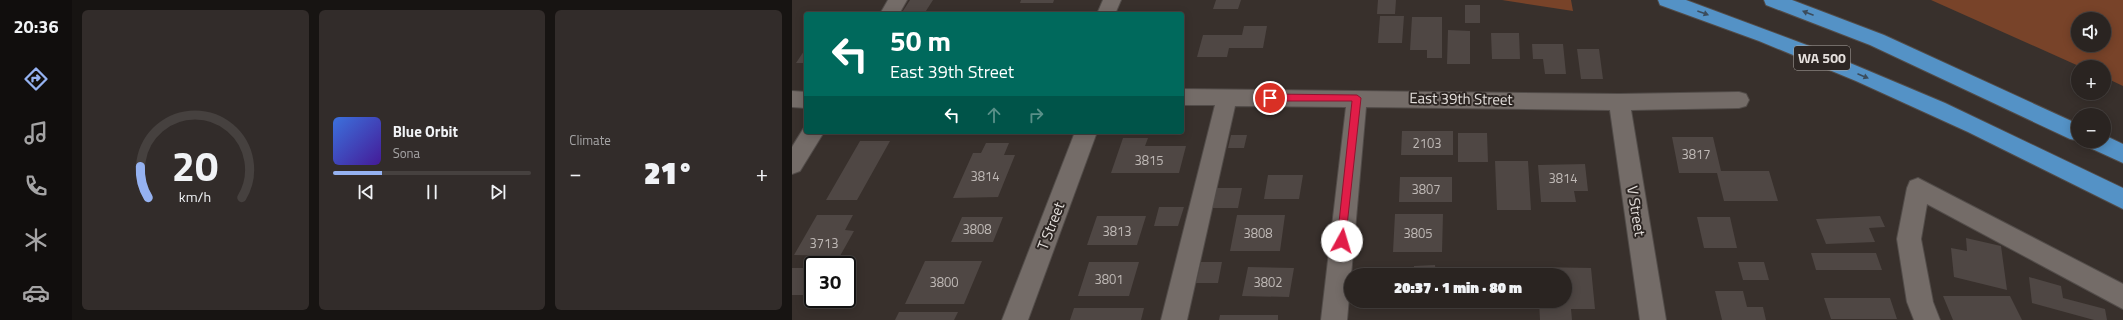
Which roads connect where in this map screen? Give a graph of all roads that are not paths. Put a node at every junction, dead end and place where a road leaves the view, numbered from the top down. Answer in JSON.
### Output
{"nodes":[{"id":1,"x":898,"y":0,"type":"edge"},
{"id":2,"x":1112,"y":0,"type":"edge"},
{"id":3,"x":1667,"y":0,"type":"edge"},
{"id":4,"x":1773,"y":0,"type":"edge"},
{"id":5,"x":890,"y":12,"type":"edge"},
{"id":6,"x":1107,"y":12,"type":"edge"},
{"id":7,"x":1843,"y":27,"type":"junction"},
{"id":8,"x":1184,"y":97,"type":"edge"},
{"id":9,"x":1227,"y":97,"type":"junction"},
{"id":10,"x":1357,"y":98,"type":"junction"},
{"id":11,"x":792,"y":99,"type":"edge"},
{"id":12,"x":804,"y":100,"type":"edge"},
{"id":13,"x":1740,"y":100,"type":"dead end"},
{"id":14,"x":1619,"y":102,"type":"junction"},
{"id":15,"x":2071,"y":115,"type":"edge"},
{"id":16,"x":1973,"y":126,"type":"junction"},
{"id":17,"x":2071,"y":130,"type":"edge"},
{"id":18,"x":2111,"y":133,"type":"edge"},
{"id":19,"x":812,"y":134,"type":"edge"},
{"id":20,"x":1085,"y":134,"type":"edge"},
{"id":21,"x":2123,"y":139,"type":"edge"},
{"id":22,"x":2111,"y":148,"type":"edge"},
{"id":23,"x":2123,"y":154,"type":"edge"},
{"id":24,"x":792,"y":165,"type":"edge"},
{"id":25,"x":2123,"y":199,"type":"edge"},
{"id":26,"x":2123,"y":209,"type":"edge"},
{"id":27,"x":2123,"y":297,"type":"edge"},
{"id":28,"x":1016,"y":320,"type":"edge"},
{"id":29,"x":1174,"y":320,"type":"edge"},
{"id":30,"x":1334,"y":320,"type":"edge"},
{"id":31,"x":1653,"y":320,"type":"edge"},
{"id":32,"x":1927,"y":320,"type":"edge"}],
"edges":[{"from":1,"to":5,"type":"street"},
{"from":2,"to":6,"type":"street"},
{"from":3,"to":16,"type":"highway","number":"WA 500","one_way":true},
{"from":7,"to":4,"type":"highway","number":"WA 500","one_way":true},
{"from":7,"to":15,"type":"highway"},
{"from":7,"to":17,"type":"highway","number":"WA 500"},
{"from":8,"to":9,"type":"street","name":"East 39th Street"},
{"from":9,"to":10,"type":"street","name":"East 39th Street"},
{"from":9,"to":29,"type":"street"},
{"from":10,"to":14,"type":"street","name":"East 39th Street"},
{"from":10,"to":30,"type":"street"},
{"from":11,"to":12,"type":"street"},
{"from":13,"to":14,"type":"street","name":"East 39th Street"},
{"from":14,"to":31,"type":"street","name":"V Street"},
{"from":16,"to":25,"type":"highway","number":"WA 500"},
{"from":16,"to":26,"type":"highway"},
{"from":18,"to":21,"type":"highway"},
{"from":19,"to":24,"type":"street"},
{"from":20,"to":28,"type":"street","name":"T Street"},
{"from":22,"to":23,"type":"highway"},
{"from":27,"to":32,"type":"street"}]}
